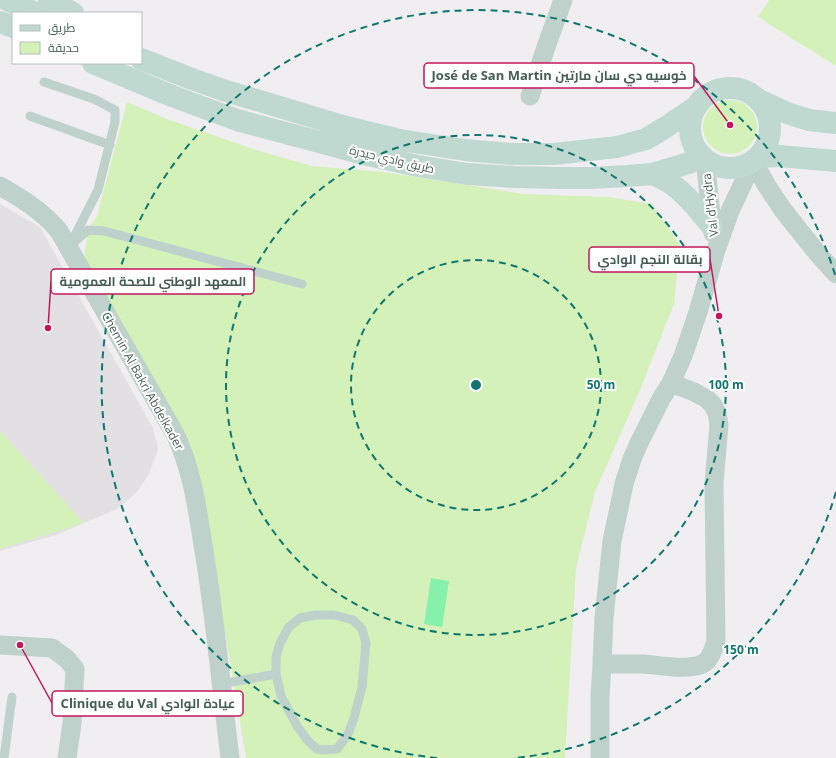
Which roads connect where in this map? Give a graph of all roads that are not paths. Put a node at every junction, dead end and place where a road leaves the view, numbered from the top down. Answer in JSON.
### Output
{"nodes":[{"id":1,"x":7,"y":0,"type":"edge"},
{"id":2,"x":49,"y":0,"type":"edge"},
{"id":3,"x":563,"y":0,"type":"edge"},
{"id":4,"x":34,"y":12,"type":"edge"},
{"id":5,"x":70,"y":12,"type":"edge"},
{"id":6,"x":0,"y":22,"type":"edge"},
{"id":7,"x":12,"y":27,"type":"edge"},
{"id":8,"x":0,"y":31,"type":"edge"},
{"id":9,"x":12,"y":36,"type":"edge"},
{"id":10,"x":145,"y":59,"type":"edge"},
{"id":11,"x":95,"y":64,"type":"edge"},
{"id":12,"x":44,"y":82,"type":"dead end"},
{"id":13,"x":530,"y":96,"type":"dead end"},
{"id":14,"x":759,"y":100,"type":"junction"},
{"id":15,"x":697,"y":106,"type":"junction"},
{"id":16,"x":30,"y":116,"type":"dead end"},
{"id":17,"x":836,"y":123,"type":"edge"},
{"id":18,"x":110,"y":145,"type":"junction"},
{"id":19,"x":703,"y":157,"type":"junction"},
{"id":20,"x":755,"y":160,"type":"junction"},
{"id":21,"x":836,"y":161,"type":"edge"},
{"id":22,"x":652,"y":174,"type":"junction"},
{"id":23,"x":0,"y":186,"type":"edge"},
{"id":24,"x":712,"y":226,"type":"junction"},
{"id":25,"x":69,"y":247,"type":"junction"},
{"id":26,"x":716,"y":250,"type":"junction"},
{"id":27,"x":836,"y":274,"type":"edge"},
{"id":28,"x":302,"y":284,"type":"dead end"},
{"id":29,"x":671,"y":383,"type":"junction"},
{"id":30,"x":0,"y":645,"type":"edge"},
{"id":31,"x":602,"y":664,"type":"junction"},
{"id":32,"x":276,"y":674,"type":"junction"},
{"id":33,"x":221,"y":684,"type":"junction"},
{"id":34,"x":12,"y":696,"type":"dead end"},
{"id":35,"x":321,"y":754,"type":"edge"},
{"id":36,"x":4,"y":758,"type":"edge"},
{"id":37,"x":66,"y":758,"type":"edge"},
{"id":38,"x":230,"y":758,"type":"edge"},
{"id":39,"x":600,"y":758,"type":"edge"}],
"edges":[{"from":1,"to":4,"type":"main road"},
{"from":2,"to":5,"type":"main road"},
{"from":3,"to":13,"type":"street"},
{"from":6,"to":7,"type":"main road"},
{"from":8,"to":9,"type":"main road"},
{"from":10,"to":15,"type":"main road","name":"طريق وادي حيدرة"},
{"from":11,"to":22,"type":"main road","name":"طريق وادي حيدرة"},
{"from":12,"to":18,"type":"lane"},
{"from":14,"to":15,"type":"main road"},
{"from":14,"to":17,"type":"main road"},
{"from":14,"to":20,"type":"main road"},
{"from":15,"to":19,"type":"main road"},
{"from":16,"to":18,"type":"lane"},
{"from":18,"to":25,"type":"lane"},
{"from":19,"to":20,"type":"main road"},
{"from":19,"to":22,"type":"main road","name":"طريق وادي حيدرة"},
{"from":19,"to":24,"type":"street","name":"Val d'Hydra"},
{"from":20,"to":21,"type":"main road"},
{"from":20,"to":26,"type":"street"},
{"from":20,"to":27,"type":"street"},
{"from":22,"to":24,"type":"main road"},
{"from":23,"to":25,"type":"street","name":"Chemin Al Bakri Abdelkader"},
{"from":24,"to":26,"type":"street","name":"Val d'Hydra"},
{"from":25,"to":28,"type":"lane"},
{"from":25,"to":33,"type":"street","name":"Chemin Al Bakri Abdelkader"},
{"from":26,"to":29,"type":"street"},
{"from":29,"to":31,"type":"street"},
{"from":29,"to":31,"type":"street"},
{"from":30,"to":37,"type":"street"},
{"from":31,"to":39,"type":"street"},
{"from":32,"to":33,"type":"lane"},
{"from":32,"to":35,"type":"lane"},
{"from":32,"to":35,"type":"lane"},
{"from":33,"to":38,"type":"street","name":"Chemin Al Bakri Abdelkader"},
{"from":34,"to":36,"type":"lane"}]}
